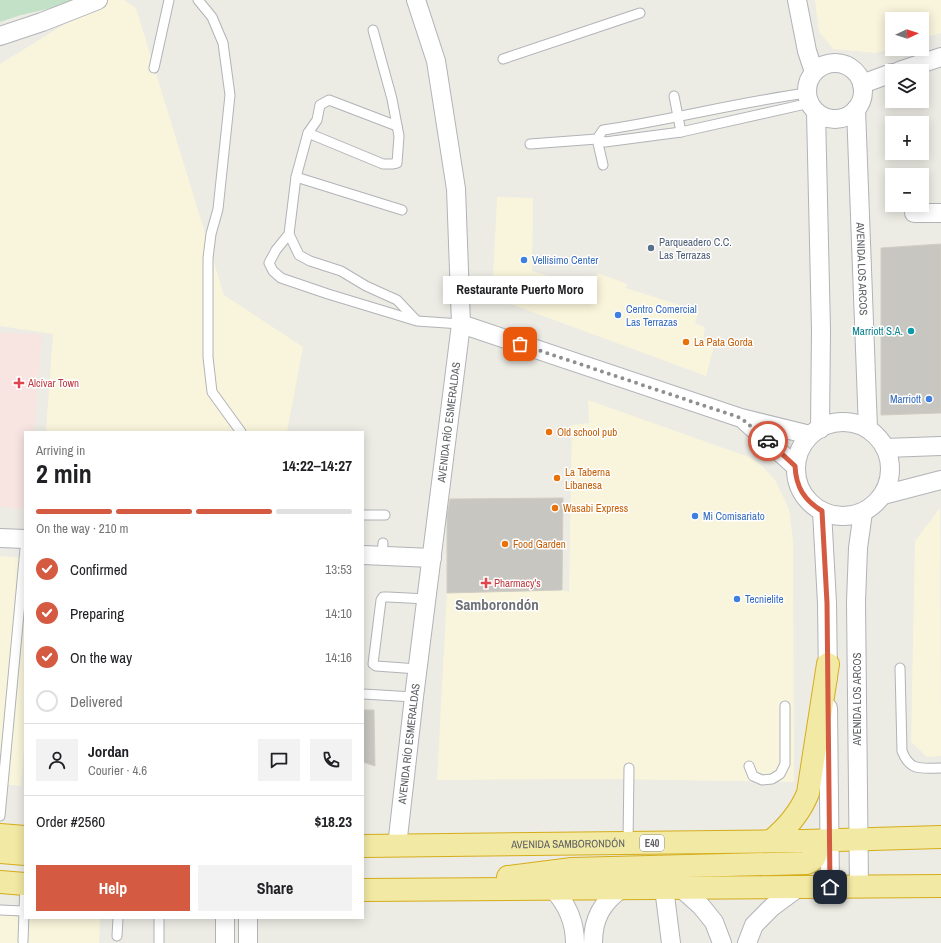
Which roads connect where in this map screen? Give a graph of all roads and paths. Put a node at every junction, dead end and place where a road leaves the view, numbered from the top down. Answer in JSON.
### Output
{"nodes":[{"id":1,"x":98,"y":0,"type":"edge"},
{"id":2,"x":169,"y":0,"type":"edge"},
{"id":3,"x":198,"y":0,"type":"edge"},
{"id":4,"x":416,"y":0,"type":"edge"},
{"id":5,"x":797,"y":0,"type":"edge"},
{"id":6,"x":640,"y":13,"type":"dead end"},
{"id":7,"x":373,"y":30,"type":"dead end"},
{"id":8,"x":0,"y":36,"type":"edge"},
{"id":9,"x":941,"y":56,"type":"edge"},
{"id":10,"x":503,"y":59,"type":"dead end"},
{"id":11,"x":919,"y":64,"type":"edge"},
{"id":12,"x":154,"y":68,"type":"dead end"},
{"id":13,"x":814,"y":72,"type":"junction"},
{"id":14,"x":885,"y":76,"type":"edge"},
{"id":15,"x":862,"y":84,"type":"junction"},
{"id":16,"x":674,"y":96,"type":"dead end"},
{"id":17,"x":811,"y":102,"type":"junction"},
{"id":18,"x":856,"y":109,"type":"junction"},
{"id":19,"x":715,"y":110,"type":"junction"},
{"id":20,"x":679,"y":117,"type":"junction"},
{"id":21,"x":719,"y":124,"type":"junction"},
{"id":22,"x":397,"y":126,"type":"junction"},
{"id":23,"x":681,"y":132,"type":"junction"},
{"id":24,"x":308,"y":133,"type":"junction"},
{"id":25,"x":597,"y":139,"type":"junction"},
{"id":26,"x":530,"y":144,"type":"dead end"},
{"id":27,"x":603,"y":165,"type":"dead end"},
{"id":28,"x":296,"y":177,"type":"junction"},
{"id":29,"x":402,"y":210,"type":"dead end"},
{"id":30,"x":914,"y":213,"type":"dead end"},
{"id":31,"x":941,"y":213,"type":"edge"},
{"id":32,"x":289,"y":234,"type":"junction"},
{"id":33,"x":417,"y":321,"type":"junction"},
{"id":34,"x":461,"y":324,"type":"junction"},
{"id":35,"x":741,"y":418,"type":"junction"},
{"id":36,"x":868,"y":429,"type":"junction"},
{"id":37,"x":240,"y":431,"type":"edge"},
{"id":38,"x":815,"y":432,"type":"junction"},
{"id":39,"x":941,"y":446,"type":"edge"},
{"id":40,"x":886,"y":448,"type":"junction"},
{"id":41,"x":795,"y":466,"type":"junction"},
{"id":42,"x":941,"y":480,"type":"edge"},
{"id":43,"x":883,"y":495,"type":"junction"},
{"id":44,"x":822,"y":511,"type":"junction"},
{"id":45,"x":863,"y":512,"type":"junction"},
{"id":46,"x":364,"y":515,"type":"edge"},
{"id":47,"x":386,"y":515,"type":"dead end"},
{"id":48,"x":0,"y":538,"type":"edge"},
{"id":49,"x":24,"y":539,"type":"edge"},
{"id":50,"x":364,"y":555,"type":"edge"},
{"id":51,"x":432,"y":558,"type":"junction"},
{"id":52,"x":24,"y":561,"type":"edge"},
{"id":53,"x":427,"y":599,"type":"junction"},
{"id":54,"x":856,"y":602,"type":"junction"},
{"id":55,"x":827,"y":603,"type":"junction"},
{"id":56,"x":828,"y":664,"type":"junction"},
{"id":57,"x":900,"y":668,"type":"dead end"},
{"id":58,"x":418,"y":669,"type":"junction"},
{"id":59,"x":364,"y":694,"type":"edge"},
{"id":60,"x":414,"y":697,"type":"junction"},
{"id":61,"x":785,"y":706,"type":"dead end"},
{"id":62,"x":749,"y":766,"type":"dead end"},
{"id":63,"x":629,"y":768,"type":"dead end"},
{"id":64,"x":941,"y":768,"type":"edge"},
{"id":65,"x":0,"y":816,"type":"edge"},
{"id":66,"x":0,"y":835,"type":"edge"},
{"id":67,"x":24,"y":837,"type":"edge"},
{"id":68,"x":941,"y":837,"type":"edge"},
{"id":69,"x":858,"y":839,"type":"junction"},
{"id":70,"x":771,"y":840,"type":"junction"},
{"id":71,"x":830,"y":840,"type":"junction"},
{"id":72,"x":804,"y":841,"type":"junction"},
{"id":73,"x":628,"y":843,"type":"junction"},
{"id":74,"x":364,"y":846,"type":"edge"},
{"id":75,"x":397,"y":846,"type":"junction"},
{"id":76,"x":0,"y":852,"type":"edge"},
{"id":77,"x":24,"y":854,"type":"edge"},
{"id":78,"x":0,"y":882,"type":"edge"},
{"id":79,"x":24,"y":884,"type":"edge"},
{"id":80,"x":941,"y":886,"type":"edge"},
{"id":81,"x":800,"y":887,"type":"junction"},
{"id":82,"x":830,"y":887,"type":"junction"},
{"id":83,"x":859,"y":887,"type":"junction"},
{"id":84,"x":553,"y":888,"type":"junction"},
{"id":85,"x":622,"y":888,"type":"junction"},
{"id":86,"x":673,"y":888,"type":"junction"},
{"id":87,"x":364,"y":890,"type":"edge"},
{"id":88,"x":398,"y":890,"type":"junction"},
{"id":89,"x":24,"y":898,"type":"edge"},
{"id":90,"x":0,"y":910,"type":"edge"},
{"id":91,"x":23,"y":911,"type":"junction"},
{"id":92,"x":118,"y":919,"type":"edge"},
{"id":93,"x":159,"y":919,"type":"edge"},
{"id":94,"x":225,"y":919,"type":"edge"},
{"id":95,"x":248,"y":919,"type":"edge"},
{"id":96,"x":117,"y":936,"type":"dead end"},
{"id":97,"x":23,"y":941,"type":"dead end"},
{"id":98,"x":159,"y":943,"type":"edge"},
{"id":99,"x":225,"y":943,"type":"edge"},
{"id":100,"x":248,"y":943,"type":"edge"},
{"id":101,"x":575,"y":943,"type":"edge"},
{"id":102,"x":593,"y":943,"type":"edge"},
{"id":103,"x":671,"y":943,"type":"edge"},
{"id":104,"x":722,"y":943,"type":"edge"},
{"id":105,"x":747,"y":943,"type":"edge"}],
"edges":[{"from":1,"to":8,"type":"street"},
{"from":2,"to":12,"type":"lane"},
{"from":3,"to":37,"type":"lane"},
{"from":4,"to":34,"type":"street","name":"AVENIDA RÍO ESMERALDAS"},
{"from":5,"to":13,"type":"street"},
{"from":6,"to":10,"type":"lane"},
{"from":7,"to":22,"type":"lane"},
{"from":9,"to":11,"type":"street"},
{"from":13,"to":15,"type":"street"},
{"from":13,"to":17,"type":"street"},
{"from":14,"to":15,"type":"street"},
{"from":15,"to":18,"type":"street"},
{"from":16,"to":20,"type":"lane"},
{"from":17,"to":18,"type":"street"},
{"from":17,"to":19,"type":"lane"},
{"from":17,"to":21,"type":"lane"},
{"from":17,"to":38,"type":"street"},
{"from":18,"to":36,"type":"street","name":"AVENIDA LOS ARCOS"},
{"from":19,"to":20,"type":"lane"},
{"from":19,"to":21,"type":"lane"},
{"from":20,"to":23,"type":"lane"},
{"from":20,"to":25,"type":"lane"},
{"from":21,"to":23,"type":"lane"},
{"from":22,"to":24,"type":"lane"},
{"from":22,"to":24,"type":"lane"},
{"from":23,"to":25,"type":"lane"},
{"from":24,"to":28,"type":"lane"},
{"from":25,"to":26,"type":"lane"},
{"from":25,"to":27,"type":"lane"},
{"from":28,"to":29,"type":"lane"},
{"from":28,"to":32,"type":"lane"},
{"from":30,"to":31,"type":"street"},
{"from":32,"to":33,"type":"lane"},
{"from":32,"to":33,"type":"lane"},
{"from":33,"to":34,"type":"lane"},
{"from":34,"to":35,"type":"street"},
{"from":34,"to":51,"type":"street","name":"AVENIDA RÍO ESMERALDAS"},
{"from":35,"to":38,"type":"street"},
{"from":35,"to":41,"type":"street"},
{"from":36,"to":38,"type":"street"},
{"from":36,"to":40,"type":"street"},
{"from":38,"to":41,"type":"street"},
{"from":39,"to":40,"type":"street"},
{"from":40,"to":43,"type":"street"},
{"from":41,"to":44,"type":"street"},
{"from":42,"to":43,"type":"street"},
{"from":43,"to":45,"type":"street"},
{"from":44,"to":45,"type":"street"},
{"from":44,"to":55,"type":"street"},
{"from":45,"to":54,"type":"street","name":"AVENIDA LOS ARCOS"},
{"from":46,"to":47,"type":"lane"},
{"from":48,"to":49,"type":"street"},
{"from":50,"to":51,"type":"street"},
{"from":51,"to":53,"type":"street","name":"AVENIDA RÍO ESMERALDAS"},
{"from":52,"to":65,"type":"lane"},
{"from":53,"to":58,"type":"street","name":"AVENIDA RÍO ESMERALDAS"},
{"from":53,"to":58,"type":"lane"},
{"from":54,"to":55,"type":"street"},
{"from":54,"to":69,"type":"street","name":"AVENIDA LOS ARCOS"},
{"from":55,"to":56,"type":"street"},
{"from":56,"to":70,"type":"highway"},
{"from":56,"to":71,"type":"street"},
{"from":57,"to":64,"type":"lane"},
{"from":58,"to":60,"type":"street","name":"AVENIDA RÍO ESMERALDAS"},
{"from":59,"to":60,"type":"lane"},
{"from":60,"to":75,"type":"street","name":"AVENIDA RÍO ESMERALDAS"},
{"from":61,"to":62,"type":"lane"},
{"from":63,"to":73,"type":"lane"},
{"from":66,"to":67,"type":"highway"},
{"from":68,"to":69,"type":"highway","name":"AVENIDA SAMBORONDÓN","number":"E40"},
{"from":69,"to":71,"type":"highway","name":"AVENIDA SAMBORONDÓN","number":"E40"},
{"from":69,"to":83,"type":"street","name":"AVENIDA LOS ARCOS"},
{"from":70,"to":72,"type":"highway","name":"AVENIDA SAMBORONDÓN","number":"E40"},
{"from":70,"to":73,"type":"highway","name":"AVENIDA SAMBORONDÓN","number":"E40"},
{"from":71,"to":72,"type":"highway","name":"AVENIDA SAMBORONDÓN","number":"E40"},
{"from":71,"to":82,"type":"street"},
{"from":72,"to":88,"type":"highway"},
{"from":73,"to":75,"type":"highway","name":"AVENIDA SAMBORONDÓN","number":"E40"},
{"from":74,"to":75,"type":"highway","name":"AVENIDA SAMBORONDÓN","number":"E40"},
{"from":76,"to":77,"type":"highway"},
{"from":78,"to":79,"type":"highway"},
{"from":80,"to":83,"type":"highway"},
{"from":81,"to":82,"type":"highway"},
{"from":81,"to":86,"type":"highway"},
{"from":81,"to":105,"type":"street"},
{"from":82,"to":83,"type":"highway"},
{"from":84,"to":85,"type":"highway"},
{"from":84,"to":88,"type":"highway"},
{"from":84,"to":101,"type":"street"},
{"from":85,"to":86,"type":"highway"},
{"from":85,"to":102,"type":"street"},
{"from":86,"to":103,"type":"street"},
{"from":86,"to":104,"type":"street"},
{"from":87,"to":88,"type":"highway"},
{"from":89,"to":91,"type":"lane"},
{"from":90,"to":91,"type":"lane"},
{"from":91,"to":97,"type":"lane"},
{"from":92,"to":96,"type":"lane"},
{"from":93,"to":98,"type":"lane"},
{"from":94,"to":99,"type":"street"},
{"from":95,"to":100,"type":"street"}]}
